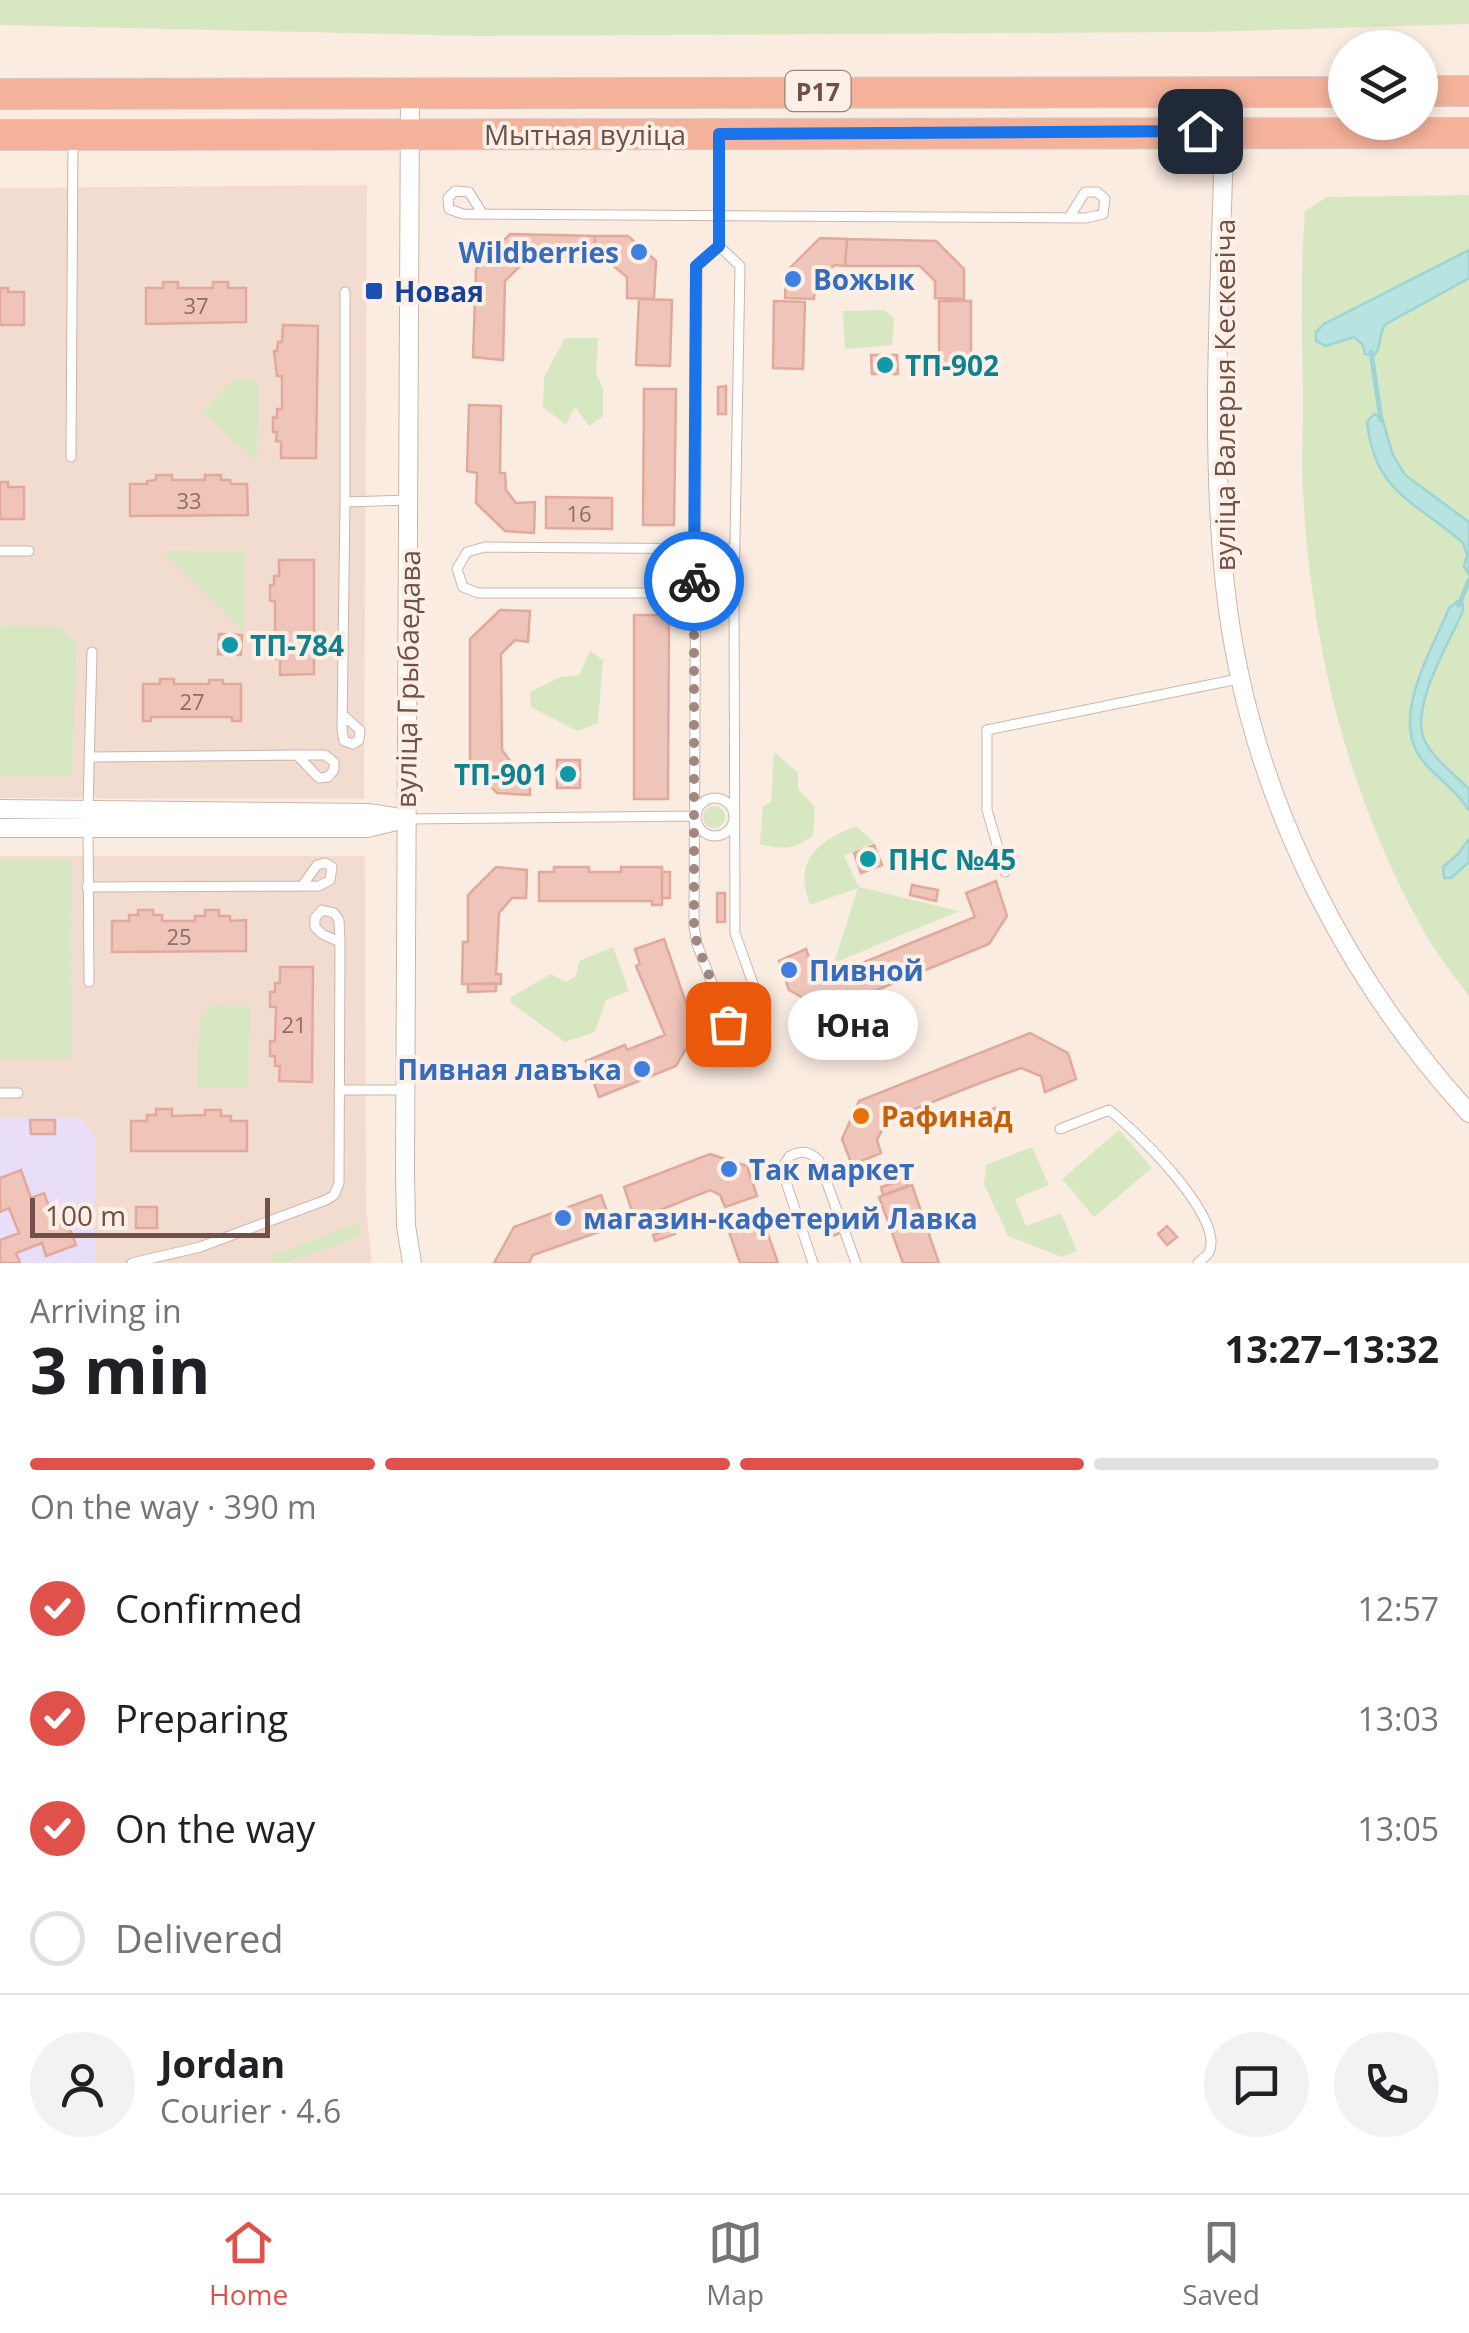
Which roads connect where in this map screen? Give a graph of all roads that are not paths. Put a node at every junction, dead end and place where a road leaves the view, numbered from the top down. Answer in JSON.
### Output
{"nodes":[{"id":1,"x":1438,"y":91,"type":"edge"},
{"id":2,"x":1469,"y":91,"type":"edge"},
{"id":3,"x":1328,"y":92,"type":"edge"},
{"id":4,"x":1225,"y":93,"type":"junction"},
{"id":5,"x":0,"y":94,"type":"edge"},
{"id":6,"x":410,"y":94,"type":"junction"},
{"id":7,"x":1225,"y":131,"type":"junction"},
{"id":8,"x":1469,"y":133,"type":"edge"},
{"id":9,"x":719,"y":134,"type":"junction"},
{"id":10,"x":0,"y":135,"type":"edge"},
{"id":11,"x":410,"y":135,"type":"junction"},
{"id":12,"x":73,"y":136,"type":"junction"},
{"id":13,"x":482,"y":213,"type":"dead end"},
{"id":14,"x":1070,"y":216,"type":"dead end"},
{"id":15,"x":721,"y":217,"type":"junction"},
{"id":16,"x":719,"y":246,"type":"junction"},
{"id":17,"x":346,"y":292,"type":"dead end"},
{"id":18,"x":70,"y":456,"type":"dead end"},
{"id":19,"x":409,"y":500,"type":"junction"},
{"id":20,"x":346,"y":502,"type":"junction"},
{"id":21,"x":694,"y":550,"type":"junction"},
{"id":22,"x":734,"y":550,"type":"junction"},
{"id":23,"x":0,"y":551,"type":"edge"},
{"id":24,"x":28,"y":551,"type":"dead end"},
{"id":25,"x":734,"y":593,"type":"junction"},
{"id":26,"x":694,"y":594,"type":"junction"},
{"id":27,"x":92,"y":652,"type":"dead end"},
{"id":28,"x":1242,"y":678,"type":"junction"},
{"id":29,"x":343,"y":715,"type":"dead end"},
{"id":30,"x":298,"y":755,"type":"dead end"},
{"id":31,"x":89,"y":757,"type":"junction"},
{"id":32,"x":0,"y":809,"type":"edge"},
{"id":33,"x":88,"y":809,"type":"junction"},
{"id":34,"x":696,"y":816,"type":"junction"},
{"id":35,"x":734,"y":818,"type":"junction"},
{"id":36,"x":404,"y":819,"type":"junction"},
{"id":37,"x":0,"y":828,"type":"edge"},
{"id":38,"x":88,"y":830,"type":"junction"},
{"id":39,"x":1005,"y":872,"type":"dead end"},
{"id":40,"x":302,"y":886,"type":"dead end"},
{"id":41,"x":87,"y":887,"type":"junction"},
{"id":42,"x":340,"y":942,"type":"dead end"},
{"id":43,"x":89,"y":982,"type":"dead end"},
{"id":44,"x":340,"y":1090,"type":"junction"},
{"id":45,"x":404,"y":1090,"type":"junction"},
{"id":46,"x":0,"y":1093,"type":"edge"},
{"id":47,"x":18,"y":1093,"type":"dead end"},
{"id":48,"x":1469,"y":1113,"type":"edge"},
{"id":49,"x":1060,"y":1129,"type":"dead end"},
{"id":50,"x":1209,"y":1254,"type":"junction"},
{"id":51,"x":132,"y":1263,"type":"edge"},
{"id":52,"x":412,"y":1263,"type":"edge"},
{"id":53,"x":813,"y":1263,"type":"edge"},
{"id":54,"x":856,"y":1263,"type":"edge"},
{"id":55,"x":1198,"y":1263,"type":"edge"},
{"id":56,"x":1217,"y":1263,"type":"edge"}],
"edges":[{"from":1,"to":2,"type":"highway"},
{"from":3,"to":4,"type":"highway","name":"Мытная вуліца","number":"Р17"},
{"from":4,"to":6,"type":"highway","name":"Мытная вуліца","number":"Р17"},
{"from":4,"to":7,"type":"street","name":"вуліца Валерыя Кескевіча"},
{"from":5,"to":6,"type":"highway","name":"Мытная вуліца","number":"Р17"},
{"from":6,"to":11,"type":"street","name":"вуліца Грыбаедава"},
{"from":7,"to":8,"type":"highway","name":"Мытная вуліца","number":"Р17"},
{"from":7,"to":9,"type":"highway","name":"Мытная вуліца","number":"Р17"},
{"from":7,"to":28,"type":"street","name":"вуліца Валерыя Кескевіча"},
{"from":9,"to":11,"type":"highway","name":"Мытная вуліца","number":"Р17"},
{"from":9,"to":15,"type":"lane"},
{"from":10,"to":12,"type":"highway","name":"Мытная вуліца","number":"Р17"},
{"from":11,"to":12,"type":"highway","name":"Мытная вуліца","number":"Р17"},
{"from":11,"to":19,"type":"street","name":"вуліца Грыбаедава"},
{"from":12,"to":18,"type":"lane"},
{"from":13,"to":15,"type":"lane"},
{"from":14,"to":15,"type":"lane"},
{"from":15,"to":16,"type":"lane"},
{"from":16,"to":21,"type":"lane"},
{"from":16,"to":22,"type":"lane"},
{"from":17,"to":20,"type":"lane"},
{"from":19,"to":20,"type":"lane"},
{"from":19,"to":36,"type":"street","name":"вуліца Грыбаедава"},
{"from":20,"to":29,"type":"lane"},
{"from":21,"to":22,"type":"lane"},
{"from":21,"to":26,"type":"lane"},
{"from":21,"to":26,"type":"lane"},
{"from":22,"to":25,"type":"lane"},
{"from":23,"to":24,"type":"lane"},
{"from":25,"to":26,"type":"lane"},
{"from":25,"to":35,"type":"lane"},
{"from":26,"to":34,"type":"lane"},
{"from":27,"to":31,"type":"lane"},
{"from":28,"to":39,"type":"lane"},
{"from":28,"to":48,"type":"street","name":"вуліца Валерыя Кескевіча"},
{"from":30,"to":31,"type":"lane"},
{"from":31,"to":33,"type":"lane"},
{"from":32,"to":33,"type":"street"},
{"from":33,"to":36,"type":"street"},
{"from":33,"to":38,"type":"lane"},
{"from":34,"to":35,"type":"lane"},
{"from":34,"to":35,"type":"lane"},
{"from":34,"to":35,"type":"lane"},
{"from":34,"to":36,"type":"lane"},
{"from":36,"to":38,"type":"street"},
{"from":36,"to":45,"type":"street","name":"вуліца Грыбаедава"},
{"from":37,"to":38,"type":"street"},
{"from":38,"to":41,"type":"lane"},
{"from":40,"to":41,"type":"lane"},
{"from":41,"to":43,"type":"lane"},
{"from":42,"to":44,"type":"lane"},
{"from":44,"to":45,"type":"lane"},
{"from":44,"to":51,"type":"lane"},
{"from":45,"to":52,"type":"street","name":"вуліца Грыбаедава"},
{"from":46,"to":47,"type":"lane"},
{"from":49,"to":50,"type":"lane"},
{"from":50,"to":55,"type":"lane"},
{"from":50,"to":56,"type":"lane"},
{"from":53,"to":54,"type":"lane"}]}
